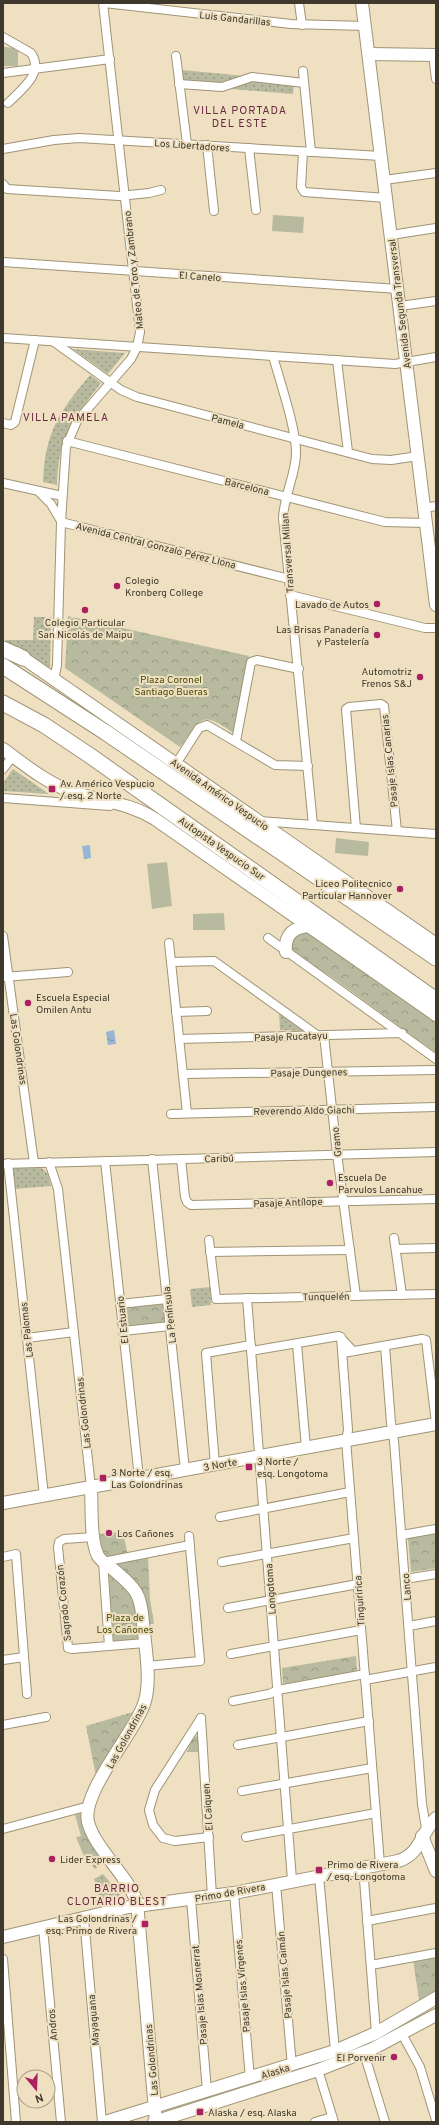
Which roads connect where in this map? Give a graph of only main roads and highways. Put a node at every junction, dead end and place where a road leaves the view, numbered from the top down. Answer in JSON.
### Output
{"nodes":[{"id":1,"x":3,"y":649,"type":"edge"},
{"id":2,"x":23,"y":658,"type":"road end"},
{"id":3,"x":3,"y":666,"type":"edge"},
{"id":4,"x":3,"y":703,"type":"edge"},
{"id":5,"x":436,"y":958,"type":"edge"},
{"id":6,"x":436,"y":1000,"type":"edge"}],
"edges":[{"from":1,"to":2,"type":"highway"},
{"from":3,"to":5,"type":"highway"},
{"from":4,"to":6,"type":"highway","name":"Autopista Vespucio Sur"}]}
